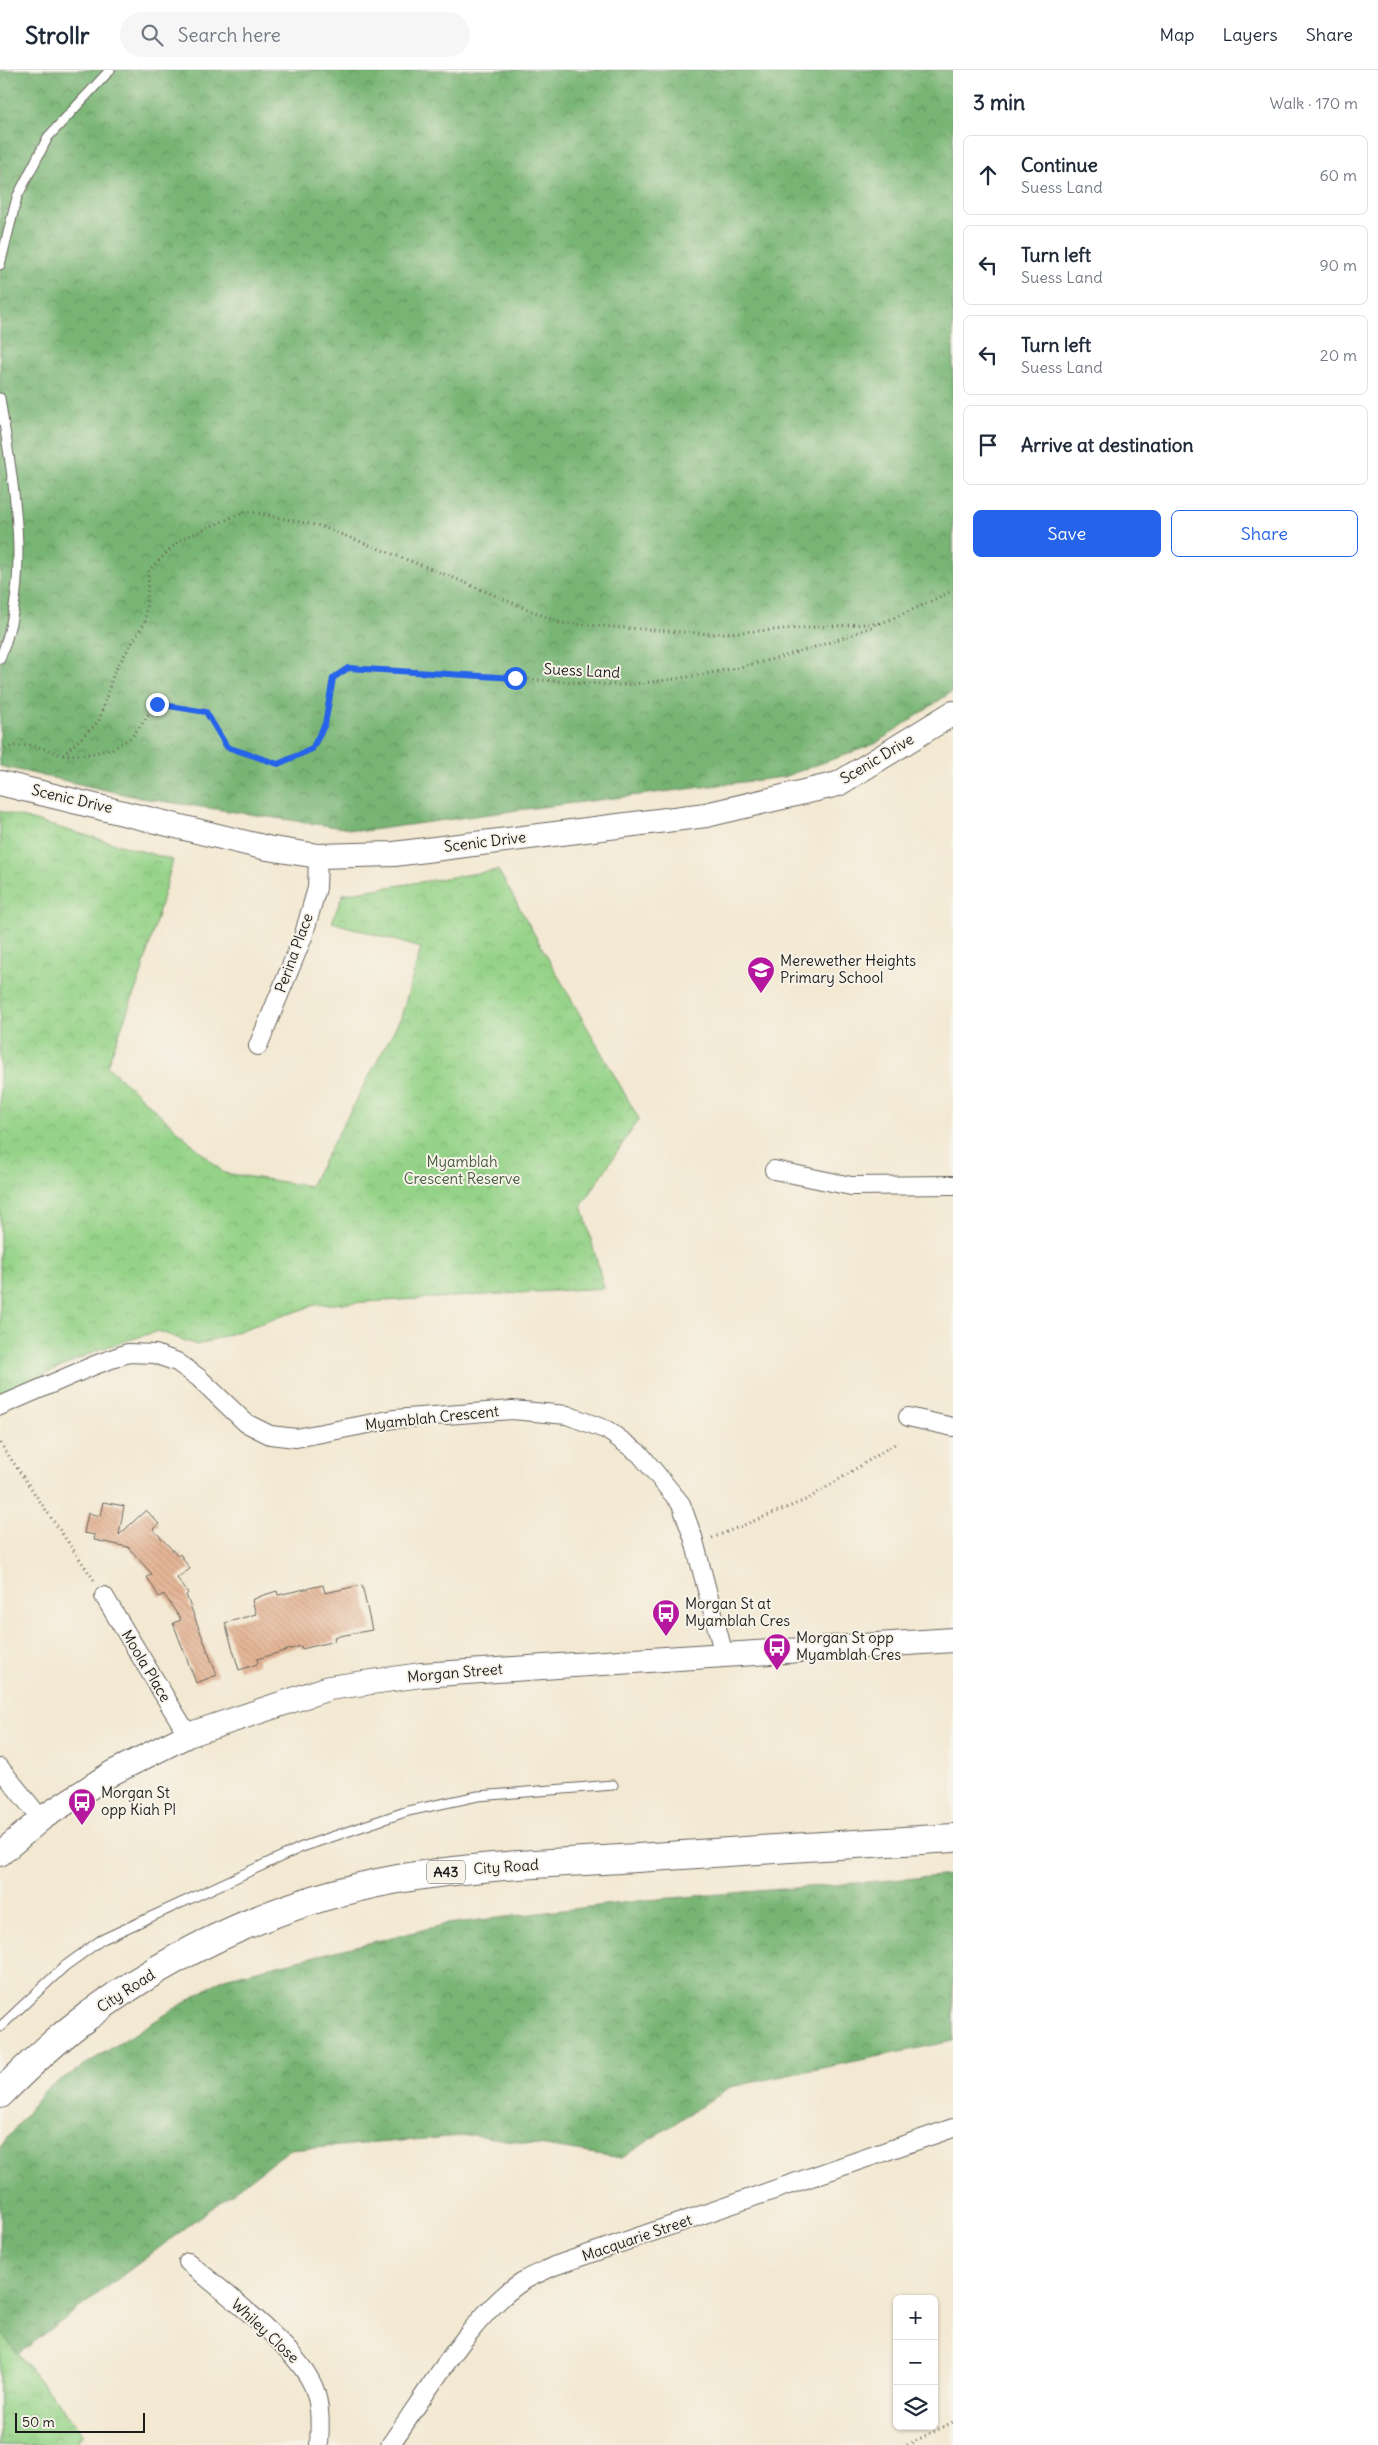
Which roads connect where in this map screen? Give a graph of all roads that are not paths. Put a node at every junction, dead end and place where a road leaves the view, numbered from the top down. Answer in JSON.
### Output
{"nodes":[{"id":1,"x":110,"y":70,"type":"edge"},
{"id":2,"x":0,"y":265,"type":"edge"},
{"id":3,"x":0,"y":398,"type":"edge"},
{"id":4,"x":0,"y":659,"type":"edge"},
{"id":5,"x":953,"y":713,"type":"edge"},
{"id":6,"x":0,"y":783,"type":"edge"},
{"id":7,"x":318,"y":856,"type":"junction"},
{"id":8,"x":258,"y":1046,"type":"dead end"},
{"id":9,"x":774,"y":1170,"type":"dead end"},
{"id":10,"x":953,"y":1186,"type":"edge"},
{"id":11,"x":0,"y":1406,"type":"edge"},
{"id":12,"x":908,"y":1417,"type":"dead end"},
{"id":13,"x":953,"y":1427,"type":"edge"},
{"id":14,"x":104,"y":1596,"type":"road end"},
{"id":15,"x":953,"y":1640,"type":"edge"},
{"id":16,"x":724,"y":1655,"type":"junction"},
{"id":17,"x":188,"y":1735,"type":"junction"},
{"id":18,"x":0,"y":1768,"type":"edge"},
{"id":19,"x":613,"y":1785,"type":"dead end"},
{"id":20,"x":41,"y":1818,"type":"junction"},
{"id":21,"x":953,"y":1838,"type":"edge"},
{"id":22,"x":0,"y":1854,"type":"edge"},
{"id":23,"x":0,"y":2027,"type":"edge"},
{"id":24,"x":0,"y":2094,"type":"edge"},
{"id":25,"x":953,"y":2128,"type":"edge"},
{"id":26,"x":188,"y":2262,"type":"dead end"},
{"id":27,"x":319,"y":2445,"type":"edge"},
{"id":28,"x":390,"y":2445,"type":"edge"}],
"edges":[{"from":1,"to":2,"type":"lane"},
{"from":3,"to":4,"type":"lane"},
{"from":5,"to":7,"type":"street","name":"Scenic Drive"},
{"from":6,"to":7,"type":"street","name":"Scenic Drive"},
{"from":7,"to":8,"type":"street","name":"Perina Place"},
{"from":9,"to":10,"type":"street"},
{"from":11,"to":16,"type":"street","name":"Myamblah Crescent"},
{"from":12,"to":13,"type":"street"},
{"from":14,"to":17,"type":"street","name":"Moola Place"},
{"from":15,"to":16,"type":"street","name":"Morgan Street"},
{"from":16,"to":17,"type":"street","name":"Morgan Street"},
{"from":17,"to":20,"type":"street","name":"Morgan Street"},
{"from":18,"to":20,"type":"street"},
{"from":19,"to":23,"type":"lane"},
{"from":20,"to":22,"type":"street","name":"Morgan Street"},
{"from":21,"to":24,"type":"highway","name":"City Road","number":"A43"},
{"from":25,"to":28,"type":"street","name":"Macquarie Street"},
{"from":26,"to":27,"type":"street","name":"Whiley Close"}]}
